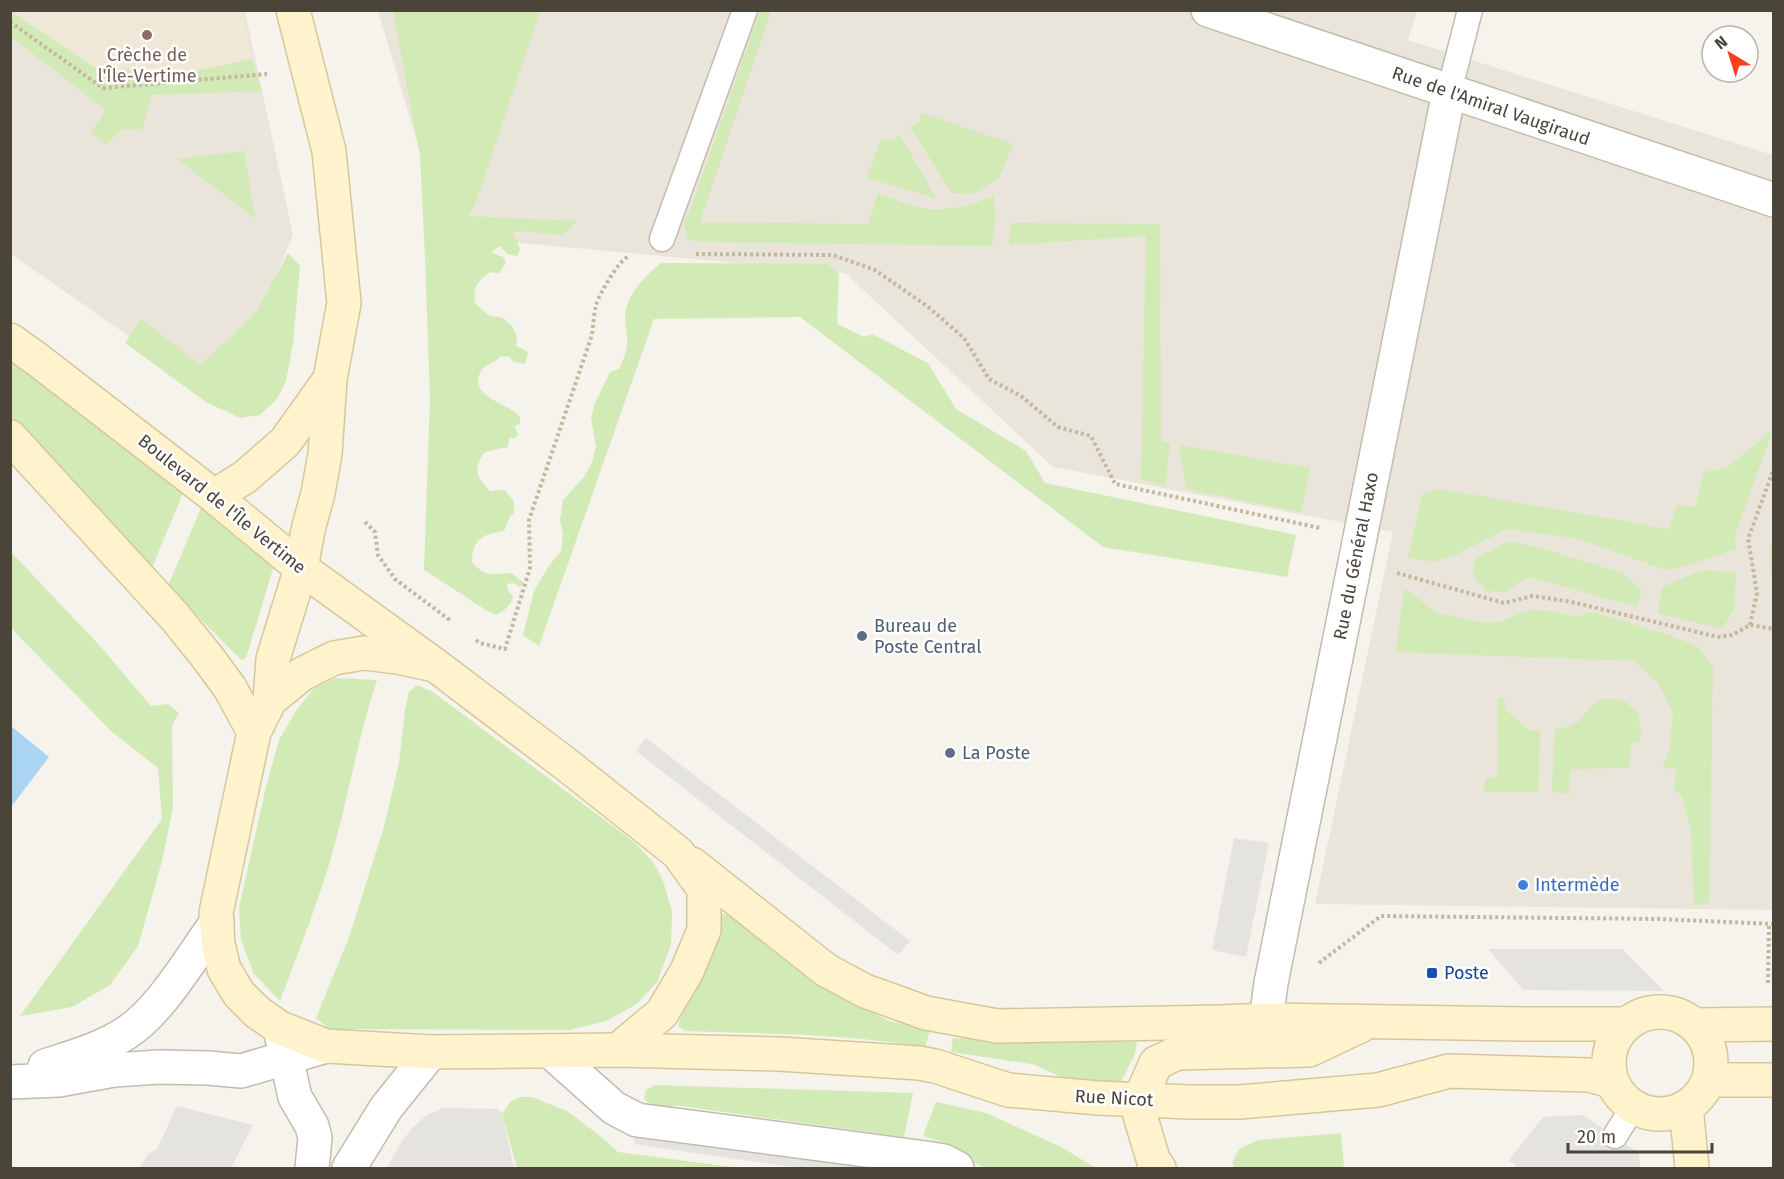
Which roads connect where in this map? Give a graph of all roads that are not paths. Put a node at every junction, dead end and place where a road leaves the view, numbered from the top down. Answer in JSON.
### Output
{"nodes":[{"id":1,"x":293,"y":10,"type":"edge"},
{"id":2,"x":745,"y":10,"type":"edge"},
{"id":3,"x":1208,"y":10,"type":"edge"},
{"id":4,"x":1470,"y":10,"type":"edge"},
{"id":5,"x":1449,"y":92,"type":"junction"},
{"id":6,"x":1773,"y":200,"type":"edge"},
{"id":7,"x":662,"y":239,"type":"road end"},
{"id":8,"x":10,"y":340,"type":"edge"},
{"id":9,"x":330,"y":379,"type":"junction"},
{"id":10,"x":10,"y":436,"type":"edge"},
{"id":11,"x":214,"y":496,"type":"junction"},
{"id":12,"x":301,"y":568,"type":"junction"},
{"id":13,"x":435,"y":666,"type":"junction"},
{"id":14,"x":270,"y":700,"type":"junction"},
{"id":15,"x":254,"y":732,"type":"junction"},
{"id":16,"x":678,"y":853,"type":"junction"},
{"id":17,"x":217,"y":922,"type":"junction"},
{"id":18,"x":1266,"y":1020,"type":"junction"},
{"id":19,"x":1369,"y":1022,"type":"junction"},
{"id":20,"x":1626,"y":1023,"type":"junction"},
{"id":21,"x":1773,"y":1024,"type":"edge"},
{"id":22,"x":1695,"y":1025,"type":"junction"},
{"id":23,"x":283,"y":1043,"type":"junction"},
{"id":24,"x":618,"y":1050,"type":"junction"},
{"id":25,"x":431,"y":1052,"type":"junction"},
{"id":26,"x":551,"y":1052,"type":"junction"},
{"id":27,"x":10,"y":1080,"type":"edge"},
{"id":28,"x":1709,"y":1080,"type":"junction"},
{"id":29,"x":1773,"y":1080,"type":"edge"},
{"id":30,"x":1611,"y":1081,"type":"junction"},
{"id":31,"x":1135,"y":1099,"type":"junction"},
{"id":32,"x":1633,"y":1107,"type":"junction"},
{"id":33,"x":1686,"y":1107,"type":"junction"},
{"id":34,"x":1615,"y":1136,"type":"dead end"},
{"id":35,"x":312,"y":1168,"type":"edge"},
{"id":36,"x":349,"y":1168,"type":"edge"},
{"id":37,"x":957,"y":1168,"type":"edge"},
{"id":38,"x":1159,"y":1168,"type":"edge"},
{"id":39,"x":1692,"y":1168,"type":"edge"}],
"edges":[{"from":1,"to":9,"type":"main road"},
{"from":2,"to":7,"type":"lane"},
{"from":3,"to":5,"type":"street","name":"Rue de l'Amiral Vaugiraud"},
{"from":4,"to":5,"type":"lane"},
{"from":5,"to":6,"type":"street","name":"Rue de l'Amiral Vaugiraud"},
{"from":5,"to":18,"type":"street","name":"Rue du Général Haxo"},
{"from":8,"to":11,"type":"main road","name":"Boulevard de l'Île Vertime"},
{"from":9,"to":11,"type":"main road"},
{"from":9,"to":12,"type":"main road"},
{"from":10,"to":15,"type":"main road"},
{"from":11,"to":12,"type":"main road","name":"Boulevard de l'Île Vertime"},
{"from":12,"to":13,"type":"main road","name":"Boulevard de l'Île Vertime"},
{"from":12,"to":14,"type":"main road"},
{"from":13,"to":14,"type":"main road"},
{"from":13,"to":16,"type":"main road","name":"Boulevard de l'Île Vertime"},
{"from":14,"to":15,"type":"main road","name":"Rue Nicot"},
{"from":15,"to":17,"type":"main road","name":"Rue Nicot"},
{"from":16,"to":18,"type":"main road"},
{"from":16,"to":24,"type":"main road"},
{"from":17,"to":23,"type":"main road","name":"Rue Nicot"},
{"from":17,"to":27,"type":"street"},
{"from":18,"to":19,"type":"main road"},
{"from":19,"to":20,"type":"main road"},
{"from":19,"to":31,"type":"main road"},
{"from":20,"to":22,"type":"main road"},
{"from":20,"to":30,"type":"main road"},
{"from":21,"to":22,"type":"main road"},
{"from":22,"to":28,"type":"main road"},
{"from":23,"to":25,"type":"main road","name":"Rue Nicot"},
{"from":23,"to":27,"type":"street"},
{"from":23,"to":35,"type":"street"},
{"from":24,"to":26,"type":"main road","name":"Rue Nicot"},
{"from":24,"to":31,"type":"main road","name":"Rue Nicot"},
{"from":25,"to":26,"type":"main road","name":"Rue Nicot"},
{"from":25,"to":36,"type":"street"},
{"from":26,"to":37,"type":"street"},
{"from":28,"to":29,"type":"main road"},
{"from":28,"to":33,"type":"main road"},
{"from":30,"to":31,"type":"main road","name":"Rue Nicot"},
{"from":30,"to":32,"type":"main road"},
{"from":31,"to":38,"type":"main road"},
{"from":32,"to":33,"type":"main road"},
{"from":32,"to":34,"type":"lane"},
{"from":33,"to":39,"type":"main road"}]}
